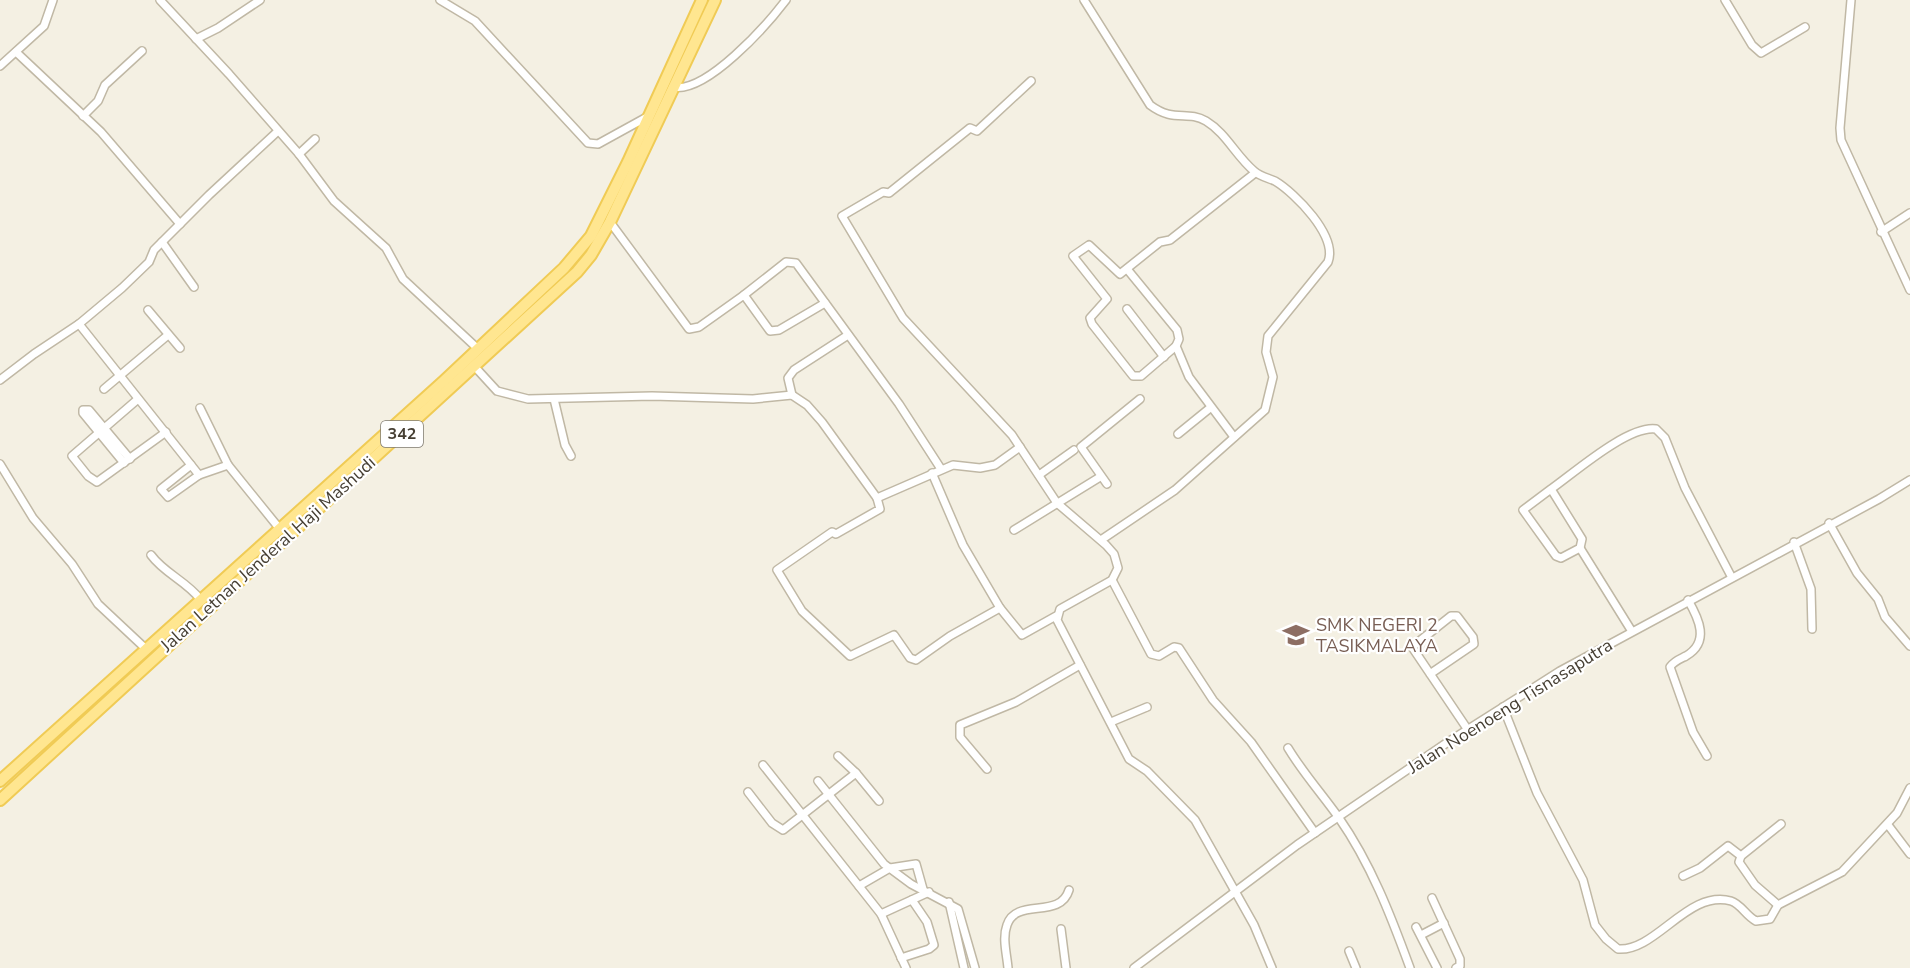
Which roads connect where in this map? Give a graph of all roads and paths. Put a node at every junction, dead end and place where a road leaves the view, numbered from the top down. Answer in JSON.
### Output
{"nodes":[{"id":1,"x":53,"y":0,"type":"edge"},
{"id":2,"x":160,"y":0,"type":"edge"},
{"id":3,"x":260,"y":0,"type":"edge"},
{"id":4,"x":440,"y":0,"type":"edge"},
{"id":5,"x":702,"y":0,"type":"edge"},
{"id":6,"x":715,"y":0,"type":"edge"},
{"id":7,"x":786,"y":0,"type":"edge"},
{"id":8,"x":1084,"y":0,"type":"edge"},
{"id":9,"x":1725,"y":0,"type":"edge"},
{"id":10,"x":1851,"y":0,"type":"edge"},
{"id":11,"x":1805,"y":27,"type":"dead end"},
{"id":12,"x":196,"y":39,"type":"junction"},
{"id":13,"x":142,"y":51,"type":"dead end"},
{"id":14,"x":16,"y":52,"type":"junction"},
{"id":15,"x":0,"y":66,"type":"edge"},
{"id":16,"x":1031,"y":81,"type":"dead end"},
{"id":17,"x":673,"y":87,"type":"junction"},
{"id":18,"x":83,"y":116,"type":"junction"},
{"id":19,"x":647,"y":117,"type":"junction"},
{"id":20,"x":278,"y":131,"type":"junction"},
{"id":21,"x":315,"y":139,"type":"dead end"},
{"id":22,"x":299,"y":154,"type":"junction"},
{"id":23,"x":1255,"y":173,"type":"junction"},
{"id":24,"x":1910,"y":213,"type":"edge"},
{"id":25,"x":610,"y":222,"type":"junction"},
{"id":26,"x":180,"y":224,"type":"junction"},
{"id":27,"x":1881,"y":232,"type":"junction"},
{"id":28,"x":162,"y":242,"type":"junction"},
{"id":29,"x":1127,"y":269,"type":"junction"},
{"id":30,"x":194,"y":287,"type":"dead end"},
{"id":31,"x":1910,"y":290,"type":"edge"},
{"id":32,"x":744,"y":295,"type":"junction"},
{"id":33,"x":825,"y":303,"type":"junction"},
{"id":34,"x":1127,"y":309,"type":"dead end"},
{"id":35,"x":148,"y":310,"type":"dead end"},
{"id":36,"x":520,"y":310,"type":"junction"},
{"id":37,"x":528,"y":319,"type":"junction"},
{"id":38,"x":79,"y":324,"type":"junction"},
{"id":39,"x":848,"y":334,"type":"junction"},
{"id":40,"x":168,"y":335,"type":"junction"},
{"id":41,"x":1176,"y":346,"type":"junction"},
{"id":42,"x":180,"y":348,"type":"dead end"},
{"id":43,"x":477,"y":348,"type":"junction"},
{"id":44,"x":1164,"y":357,"type":"junction"},
{"id":45,"x":475,"y":367,"type":"junction"},
{"id":46,"x":121,"y":375,"type":"junction"},
{"id":47,"x":0,"y":380,"type":"edge"},
{"id":48,"x":104,"y":389,"type":"dead end"},
{"id":49,"x":792,"y":395,"type":"junction"},
{"id":50,"x":138,"y":399,"type":"junction"},
{"id":51,"x":554,"y":399,"type":"junction"},
{"id":52,"x":1140,"y":399,"type":"dead end"},
{"id":53,"x":200,"y":408,"type":"dead end"},
{"id":54,"x":1210,"y":408,"type":"junction"},
{"id":55,"x":102,"y":429,"type":"junction"},
{"id":56,"x":166,"y":432,"type":"junction"},
{"id":57,"x":1178,"y":434,"type":"dead end"},
{"id":58,"x":1234,"y":437,"type":"junction"},
{"id":59,"x":1020,"y":447,"type":"junction"},
{"id":60,"x":1074,"y":450,"type":"dead end"},
{"id":61,"x":571,"y":456,"type":"dead end"},
{"id":62,"x":127,"y":461,"type":"junction"},
{"id":63,"x":0,"y":464,"type":"edge"},
{"id":64,"x":191,"y":465,"type":"junction"},
{"id":65,"x":228,"y":465,"type":"junction"},
{"id":66,"x":941,"y":469,"type":"junction"},
{"id":67,"x":932,"y":473,"type":"junction"},
{"id":68,"x":199,"y":475,"type":"junction"},
{"id":69,"x":1039,"y":475,"type":"junction"},
{"id":70,"x":1100,"y":477,"type":"junction"},
{"id":71,"x":1910,"y":480,"type":"edge"},
{"id":72,"x":1107,"y":484,"type":"dead end"},
{"id":73,"x":1551,"y":489,"type":"junction"},
{"id":74,"x":877,"y":498,"type":"junction"},
{"id":75,"x":1057,"y":503,"type":"junction"},
{"id":76,"x":1829,"y":524,"type":"junction"},
{"id":77,"x":279,"y":528,"type":"junction"},
{"id":78,"x":1014,"y":530,"type":"dead end"},
{"id":79,"x":1101,"y":540,"type":"junction"},
{"id":80,"x":1794,"y":542,"type":"junction"},
{"id":81,"x":1580,"y":548,"type":"junction"},
{"id":82,"x":151,"y":555,"type":"dead end"},
{"id":83,"x":1731,"y":576,"type":"junction"},
{"id":84,"x":1112,"y":580,"type":"junction"},
{"id":85,"x":201,"y":599,"type":"junction"},
{"id":86,"x":1688,"y":600,"type":"junction"},
{"id":87,"x":1000,"y":608,"type":"junction"},
{"id":88,"x":1056,"y":616,"type":"junction"},
{"id":89,"x":1812,"y":629,"type":"dead end"},
{"id":90,"x":1632,"y":630,"type":"junction"},
{"id":91,"x":1910,"y":646,"type":"edge"},
{"id":92,"x":146,"y":649,"type":"junction"},
{"id":93,"x":1080,"y":665,"type":"junction"},
{"id":94,"x":1430,"y":674,"type":"junction"},
{"id":95,"x":1147,"y":707,"type":"dead end"},
{"id":96,"x":1503,"y":707,"type":"junction"},
{"id":97,"x":1111,"y":722,"type":"junction"},
{"id":98,"x":1468,"y":730,"type":"junction"},
{"id":99,"x":1288,"y":747,"type":"dead end"},
{"id":100,"x":838,"y":756,"type":"dead end"},
{"id":101,"x":1707,"y":756,"type":"dead end"},
{"id":102,"x":763,"y":765,"type":"dead end"},
{"id":103,"x":987,"y":769,"type":"dead end"},
{"id":104,"x":856,"y":773,"type":"junction"},
{"id":105,"x":0,"y":781,"type":"edge"},
{"id":106,"x":818,"y":781,"type":"dead end"},
{"id":107,"x":1910,"y":788,"type":"edge"},
{"id":108,"x":748,"y":792,"type":"dead end"},
{"id":109,"x":829,"y":795,"type":"junction"},
{"id":110,"x":0,"y":800,"type":"edge"},
{"id":111,"x":879,"y":801,"type":"dead end"},
{"id":112,"x":803,"y":816,"type":"junction"},
{"id":113,"x":1338,"y":818,"type":"junction"},
{"id":114,"x":1780,"y":824,"type":"dead end"},
{"id":115,"x":1888,"y":825,"type":"junction"},
{"id":116,"x":1315,"y":834,"type":"junction"},
{"id":117,"x":1910,"y":854,"type":"edge"},
{"id":118,"x":1741,"y":856,"type":"junction"},
{"id":119,"x":890,"y":868,"type":"junction"},
{"id":120,"x":1683,"y":876,"type":"dead end"},
{"id":121,"x":859,"y":886,"type":"junction"},
{"id":122,"x":1069,"y":890,"type":"dead end"},
{"id":123,"x":1235,"y":890,"type":"junction"},
{"id":124,"x":926,"y":891,"type":"junction"},
{"id":125,"x":1432,"y":898,"type":"dead end"},
{"id":126,"x":912,"y":900,"type":"junction"},
{"id":127,"x":949,"y":902,"type":"junction"},
{"id":128,"x":1778,"y":905,"type":"junction"},
{"id":129,"x":881,"y":914,"type":"junction"},
{"id":130,"x":1444,"y":923,"type":"junction"},
{"id":131,"x":1416,"y":927,"type":"dead end"},
{"id":132,"x":1061,"y":928,"type":"dead end"},
{"id":133,"x":966,"y":932,"type":"junction"},
{"id":134,"x":956,"y":934,"type":"junction"},
{"id":135,"x":1421,"y":935,"type":"junction"},
{"id":136,"x":972,"y":951,"type":"junction"},
{"id":137,"x":1349,"y":951,"type":"dead end"},
{"id":138,"x":961,"y":954,"type":"junction"},
{"id":139,"x":901,"y":958,"type":"junction"},
{"id":140,"x":906,"y":968,"type":"edge"},
{"id":141,"x":964,"y":968,"type":"edge"},
{"id":142,"x":975,"y":968,"type":"edge"},
{"id":143,"x":1008,"y":968,"type":"edge"},
{"id":144,"x":1066,"y":968,"type":"edge"},
{"id":145,"x":1134,"y":968,"type":"edge"},
{"id":146,"x":1272,"y":968,"type":"edge"},
{"id":147,"x":1356,"y":968,"type":"edge"},
{"id":148,"x":1410,"y":968,"type":"edge"},
{"id":149,"x":1437,"y":968,"type":"edge"},
{"id":150,"x":1456,"y":968,"type":"edge"}],
"edges":[{"from":1,"to":14,"type":"street"},
{"from":2,"to":12,"type":"street"},
{"from":3,"to":12,"type":"street"},
{"from":4,"to":19,"type":"street"},
{"from":5,"to":19,"type":"main road","name":"Jalan Letnan Jenderal Haji Mashudi","number":"342"},
{"from":6,"to":17,"type":"main road","name":"Jalan Letnan Jenderal Haji Mashudi","number":"342"},
{"from":7,"to":17,"type":"street"},
{"from":8,"to":23,"type":"street"},
{"from":9,"to":11,"type":"street"},
{"from":10,"to":27,"type":"street"},
{"from":12,"to":20,"type":"street"},
{"from":13,"to":18,"type":"street"},
{"from":14,"to":15,"type":"street"},
{"from":14,"to":18,"type":"street"},
{"from":16,"to":59,"type":"street"},
{"from":17,"to":25,"type":"main road","name":"Jalan Letnan Jenderal Haji Mashudi","number":"342"},
{"from":18,"to":26,"type":"street"},
{"from":19,"to":36,"type":"main road","name":"Jalan Letnan Jenderal Haji Mashudi","number":"342"},
{"from":20,"to":22,"type":"street"},
{"from":20,"to":26,"type":"street"},
{"from":21,"to":22,"type":"street"},
{"from":22,"to":43,"type":"street"},
{"from":23,"to":29,"type":"street"},
{"from":23,"to":58,"type":"street"},
{"from":24,"to":27,"type":"street"},
{"from":25,"to":32,"type":"street"},
{"from":25,"to":37,"type":"main road","name":"Jalan Letnan Jenderal Haji Mashudi","number":"342"},
{"from":26,"to":28,"type":"street"},
{"from":27,"to":31,"type":"street"},
{"from":28,"to":30,"type":"street"},
{"from":28,"to":38,"type":"street"},
{"from":29,"to":41,"type":"street"},
{"from":29,"to":44,"type":"street"},
{"from":32,"to":33,"type":"street"},
{"from":32,"to":33,"type":"street"},
{"from":33,"to":39,"type":"street"},
{"from":34,"to":44,"type":"street"},
{"from":35,"to":40,"type":"street"},
{"from":36,"to":37,"type":"main road"},
{"from":36,"to":43,"type":"main road","name":"Jalan Letnan Jenderal Haji Mashudi","number":"342"},
{"from":37,"to":45,"type":"main road","name":"Jalan Letnan Jenderal Haji Mashudi","number":"342"},
{"from":38,"to":46,"type":"street"},
{"from":38,"to":47,"type":"street"},
{"from":39,"to":49,"type":"street"},
{"from":39,"to":66,"type":"street"},
{"from":40,"to":42,"type":"street"},
{"from":40,"to":46,"type":"street"},
{"from":41,"to":44,"type":"street"},
{"from":41,"to":54,"type":"street"},
{"from":43,"to":77,"type":"main road","name":"Jalan Letnan Jenderal Haji Mashudi","number":"342"},
{"from":45,"to":51,"type":"street"},
{"from":45,"to":110,"type":"main road","name":"Jalan Letnan Jenderal Haji Mashudi","number":"342"},
{"from":46,"to":48,"type":"street"},
{"from":46,"to":50,"type":"street"},
{"from":49,"to":51,"type":"street"},
{"from":49,"to":74,"type":"street"},
{"from":50,"to":55,"type":"street"},
{"from":50,"to":56,"type":"street"},
{"from":51,"to":61,"type":"street"},
{"from":52,"to":70,"type":"street"},
{"from":53,"to":65,"type":"street"},
{"from":54,"to":57,"type":"street"},
{"from":54,"to":58,"type":"street"},
{"from":55,"to":62,"type":"street"},
{"from":55,"to":62,"type":"street"},
{"from":56,"to":62,"type":"street"},
{"from":56,"to":64,"type":"street"},
{"from":58,"to":79,"type":"street"},
{"from":59,"to":66,"type":"street"},
{"from":59,"to":69,"type":"street"},
{"from":60,"to":69,"type":"street"},
{"from":63,"to":92,"type":"street"},
{"from":64,"to":68,"type":"street"},
{"from":64,"to":68,"type":"street"},
{"from":65,"to":68,"type":"street"},
{"from":65,"to":77,"type":"street"},
{"from":66,"to":67,"type":"street"},
{"from":67,"to":74,"type":"street"},
{"from":67,"to":87,"type":"street"},
{"from":69,"to":75,"type":"street"},
{"from":70,"to":72,"type":"street"},
{"from":70,"to":75,"type":"street"},
{"from":71,"to":76,"type":"street","name":"Jalan Noenoeng Tisnasaputra"},
{"from":73,"to":81,"type":"street"},
{"from":73,"to":81,"type":"street"},
{"from":73,"to":83,"type":"street"},
{"from":74,"to":87,"type":"street"},
{"from":75,"to":78,"type":"street"},
{"from":75,"to":79,"type":"street"},
{"from":76,"to":80,"type":"street","name":"Jalan Noenoeng Tisnasaputra"},
{"from":76,"to":91,"type":"street"},
{"from":77,"to":85,"type":"main road","name":"Jalan Letnan Jenderal Haji Mashudi","number":"342"},
{"from":79,"to":84,"type":"street"},
{"from":80,"to":83,"type":"street","name":"Jalan Noenoeng Tisnasaputra"},
{"from":80,"to":89,"type":"street"},
{"from":81,"to":90,"type":"street"},
{"from":82,"to":85,"type":"street"},
{"from":83,"to":86,"type":"street","name":"Jalan Noenoeng Tisnasaputra"},
{"from":84,"to":88,"type":"street"},
{"from":84,"to":116,"type":"street"},
{"from":85,"to":92,"type":"main road","name":"Jalan Letnan Jenderal Haji Mashudi","number":"342"},
{"from":86,"to":90,"type":"street","name":"Jalan Noenoeng Tisnasaputra"},
{"from":86,"to":101,"type":"street"},
{"from":87,"to":88,"type":"street"},
{"from":88,"to":93,"type":"street"},
{"from":90,"to":96,"type":"street","name":"Jalan Noenoeng Tisnasaputra"},
{"from":92,"to":105,"type":"main road","name":"Jalan Letnan Jenderal Haji Mashudi","number":"342"},
{"from":93,"to":97,"type":"street"},
{"from":93,"to":103,"type":"street"},
{"from":94,"to":94,"type":"street"},
{"from":94,"to":98,"type":"street"},
{"from":95,"to":97,"type":"street"},
{"from":96,"to":98,"type":"street","name":"Jalan Noenoeng Tisnasaputra"},
{"from":96,"to":128,"type":"street"},
{"from":97,"to":123,"type":"street"},
{"from":98,"to":113,"type":"street","name":"Jalan Noenoeng Tisnasaputra"},
{"from":99,"to":113,"type":"street"},
{"from":100,"to":104,"type":"street"},
{"from":102,"to":112,"type":"street"},
{"from":104,"to":109,"type":"street"},
{"from":104,"to":111,"type":"street"},
{"from":106,"to":109,"type":"street"},
{"from":107,"to":115,"type":"street"},
{"from":108,"to":112,"type":"street"},
{"from":109,"to":112,"type":"street"},
{"from":109,"to":119,"type":"street"},
{"from":112,"to":121,"type":"street"},
{"from":113,"to":116,"type":"street","name":"Jalan Noenoeng Tisnasaputra"},
{"from":113,"to":148,"type":"street"},
{"from":114,"to":118,"type":"street"},
{"from":115,"to":117,"type":"street"},
{"from":115,"to":128,"type":"street"},
{"from":116,"to":123,"type":"street","name":"Jalan Noenoeng Tisnasaputra"},
{"from":118,"to":120,"type":"street"},
{"from":118,"to":128,"type":"street"},
{"from":119,"to":121,"type":"street"},
{"from":119,"to":124,"type":"street"},
{"from":119,"to":124,"type":"street"},
{"from":121,"to":129,"type":"street"},
{"from":122,"to":143,"type":"street"},
{"from":123,"to":145,"type":"street","name":"Jalan Noenoeng Tisnasaputra"},
{"from":123,"to":146,"type":"street"},
{"from":124,"to":126,"type":"street"},
{"from":124,"to":127,"type":"street"},
{"from":125,"to":130,"type":"street"},
{"from":126,"to":129,"type":"street"},
{"from":126,"to":139,"type":"street"},
{"from":127,"to":133,"type":"street"},
{"from":127,"to":134,"type":"street"},
{"from":129,"to":139,"type":"street"},
{"from":130,"to":135,"type":"street"},
{"from":130,"to":150,"type":"street"},
{"from":131,"to":135,"type":"street"},
{"from":132,"to":144,"type":"street"},
{"from":133,"to":134,"type":"street"},
{"from":133,"to":136,"type":"street"},
{"from":134,"to":138,"type":"street"},
{"from":135,"to":149,"type":"street"},
{"from":136,"to":138,"type":"street"},
{"from":136,"to":142,"type":"street"},
{"from":137,"to":147,"type":"street"},
{"from":138,"to":141,"type":"street"},
{"from":139,"to":140,"type":"street"}]}
